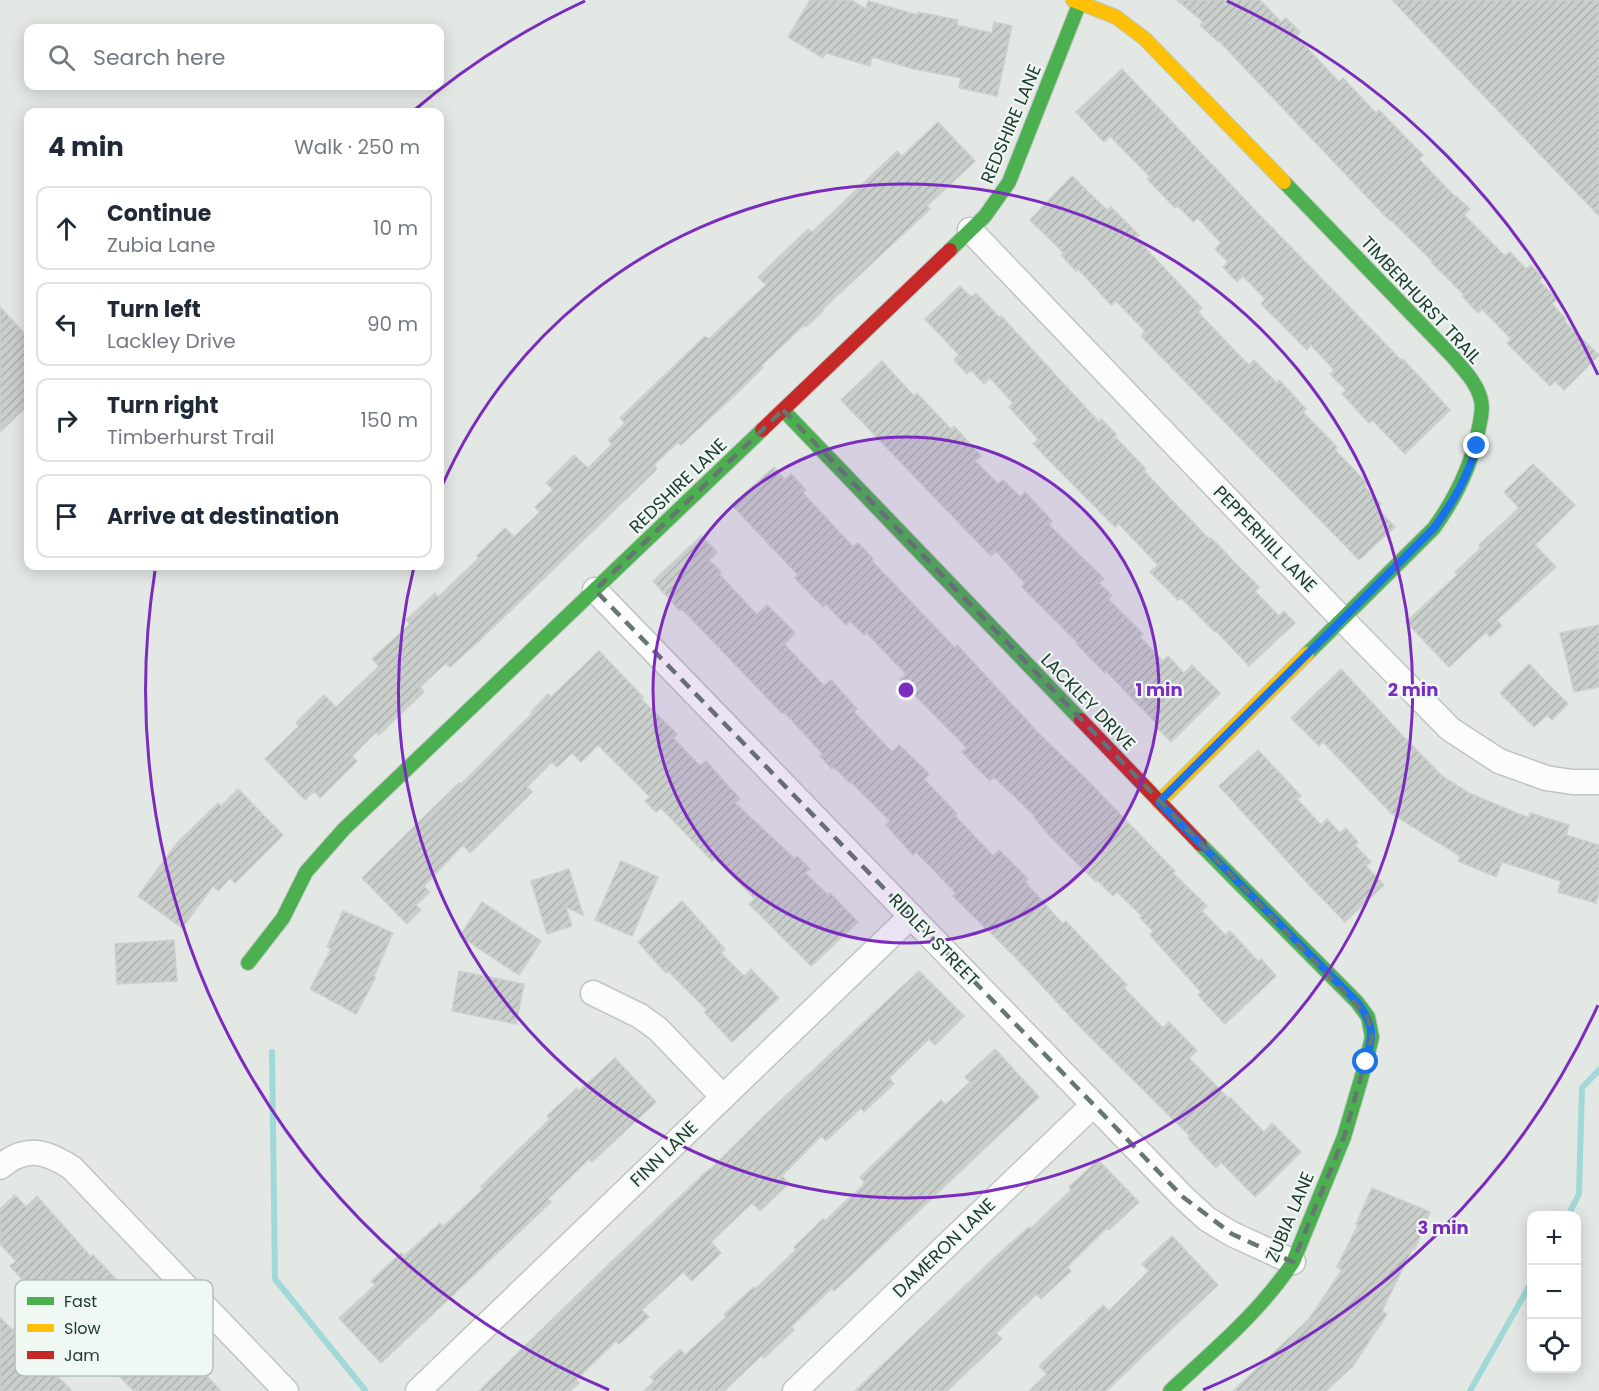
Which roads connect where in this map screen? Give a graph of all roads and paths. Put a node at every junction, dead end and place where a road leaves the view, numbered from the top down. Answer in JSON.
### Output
{"nodes":[{"id":1,"x":1077,"y":1,"type":"edge"},
{"id":2,"x":970,"y":230,"type":"junction"},
{"id":3,"x":783,"y":410,"type":"junction"},
{"id":4,"x":595,"y":590,"type":"junction"},
{"id":5,"x":1343,"y":620,"type":"junction"},
{"id":6,"x":1599,"y":782,"type":"edge"},
{"id":7,"x":1159,"y":802,"type":"junction"},
{"id":8,"x":911,"y":915,"type":"junction"},
{"id":9,"x":248,"y":963,"type":"dead end"},
{"id":10,"x":593,"y":993,"type":"dead end"},
{"id":11,"x":1368,"y":1017,"type":"joint"},
{"id":12,"x":723,"y":1097,"type":"junction"},
{"id":13,"x":1093,"y":1105,"type":"junction"},
{"id":14,"x":0,"y":1167,"type":"edge"},
{"id":15,"x":1293,"y":1262,"type":"junction"},
{"id":16,"x":179,"y":1280,"type":"edge"},
{"id":17,"x":213,"y":1315,"type":"edge"},
{"id":18,"x":286,"y":1391,"type":"edge"},
{"id":19,"x":418,"y":1391,"type":"edge"},
{"id":20,"x":795,"y":1391,"type":"edge"},
{"id":21,"x":1170,"y":1391,"type":"edge"}],
"edges":[{"from":1,"to":2,"type":"street","name":"REDSHIRE LANE"},
{"from":1,"to":5,"type":"street","name":"TIMBERHURST TRAIL"},
{"from":2,"to":3,"type":"street","name":"REDSHIRE LANE"},
{"from":2,"to":5,"type":"street","name":"PEPPERHILL LANE"},
{"from":3,"to":4,"type":"street","name":"REDSHIRE LANE"},
{"from":3,"to":7,"type":"street","name":"LACKLEY DRIVE"},
{"from":4,"to":8,"type":"street","name":"RIDLEY STREET"},
{"from":4,"to":9,"type":"street","name":"REDSHIRE LANE"},
{"from":5,"to":6,"type":"street","name":"PEPPERHILL LANE"},
{"from":5,"to":7,"type":"street","name":"TIMBERHURST TRAIL"},
{"from":7,"to":11,"type":"street","name":"LACKLEY DRIVE"},
{"from":8,"to":12,"type":"street","name":"FINN LANE"},
{"from":8,"to":13,"type":"street","name":"RIDLEY STREET"},
{"from":10,"to":12,"type":"street"},
{"from":11,"to":15,"type":"street","name":"ZUBIA LANE"},
{"from":12,"to":19,"type":"street","name":"FINN LANE"},
{"from":13,"to":15,"type":"street","name":"RIDLEY STREET"},
{"from":13,"to":20,"type":"street","name":"DAMERON LANE"},
{"from":14,"to":16,"type":"street"},
{"from":15,"to":21,"type":"street","name":"ZUBIA LANE"},
{"from":17,"to":18,"type":"street"}]}
